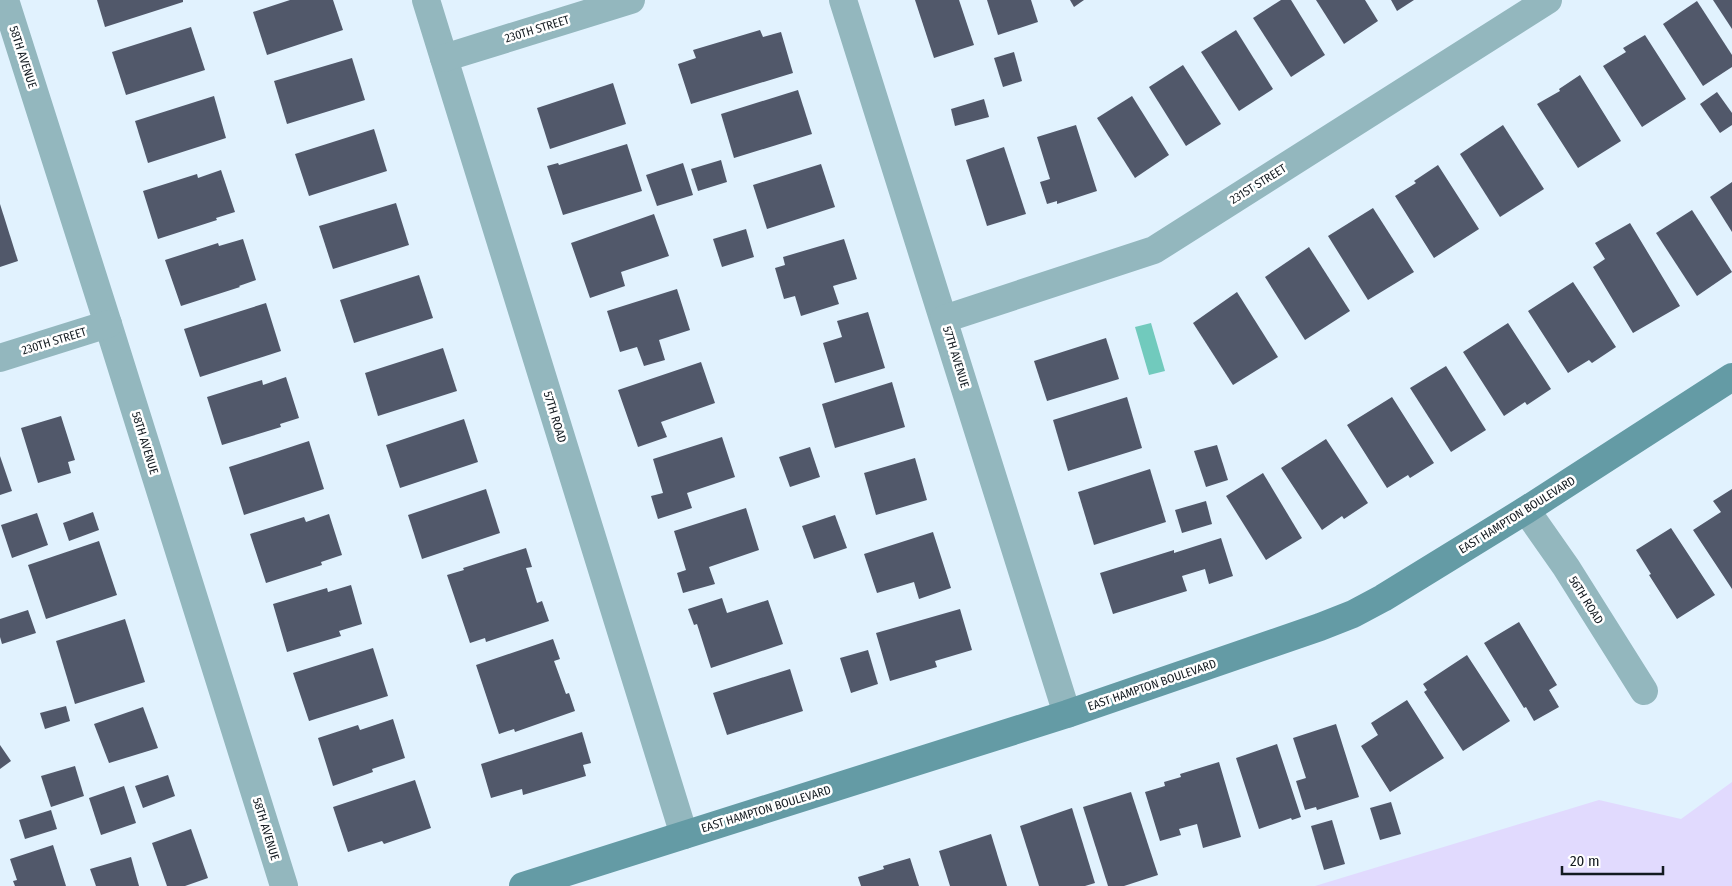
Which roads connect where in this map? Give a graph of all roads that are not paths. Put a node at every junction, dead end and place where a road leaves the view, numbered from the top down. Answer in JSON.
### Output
{"nodes":[{"id":1,"x":5,"y":0,"type":"edge"},
{"id":2,"x":426,"y":0,"type":"edge"},
{"id":3,"x":631,"y":0,"type":"edge"},
{"id":4,"x":843,"y":0,"type":"edge"},
{"id":5,"x":1548,"y":0,"type":"edge"},
{"id":6,"x":444,"y":58,"type":"junction"},
{"id":7,"x":944,"y":319,"type":"junction"},
{"id":8,"x":108,"y":324,"type":"junction"},
{"id":9,"x":0,"y":358,"type":"edge"},
{"id":10,"x":1732,"y":377,"type":"edge"},
{"id":11,"x":1526,"y":510,"type":"junction"},
{"id":12,"x":1644,"y":691,"type":"dead end"},
{"id":13,"x":1068,"y":714,"type":"junction"},
{"id":14,"x":684,"y":835,"type":"junction"},
{"id":15,"x":284,"y":886,"type":"edge"},
{"id":16,"x":523,"y":886,"type":"edge"}],
"edges":[{"from":1,"to":8,"type":"street","name":"58TH AVENUE"},
{"from":2,"to":6,"type":"street","name":"57TH ROAD"},
{"from":3,"to":6,"type":"street","name":"230TH STREET"},
{"from":4,"to":7,"type":"street","name":"57TH AVENUE"},
{"from":5,"to":7,"type":"street","name":"231ST STREET"},
{"from":6,"to":14,"type":"street","name":"57TH ROAD"},
{"from":7,"to":13,"type":"street","name":"57TH AVENUE"},
{"from":8,"to":9,"type":"street","name":"230TH STREET"},
{"from":8,"to":15,"type":"street","name":"58TH AVENUE"},
{"from":10,"to":11,"type":"street","name":"EAST HAMPTON BOULEVARD"},
{"from":11,"to":12,"type":"street","name":"56TH ROAD"},
{"from":11,"to":13,"type":"street","name":"EAST HAMPTON BOULEVARD"},
{"from":13,"to":14,"type":"street","name":"EAST HAMPTON BOULEVARD"},
{"from":14,"to":16,"type":"street","name":"EAST HAMPTON BOULEVARD"}]}
